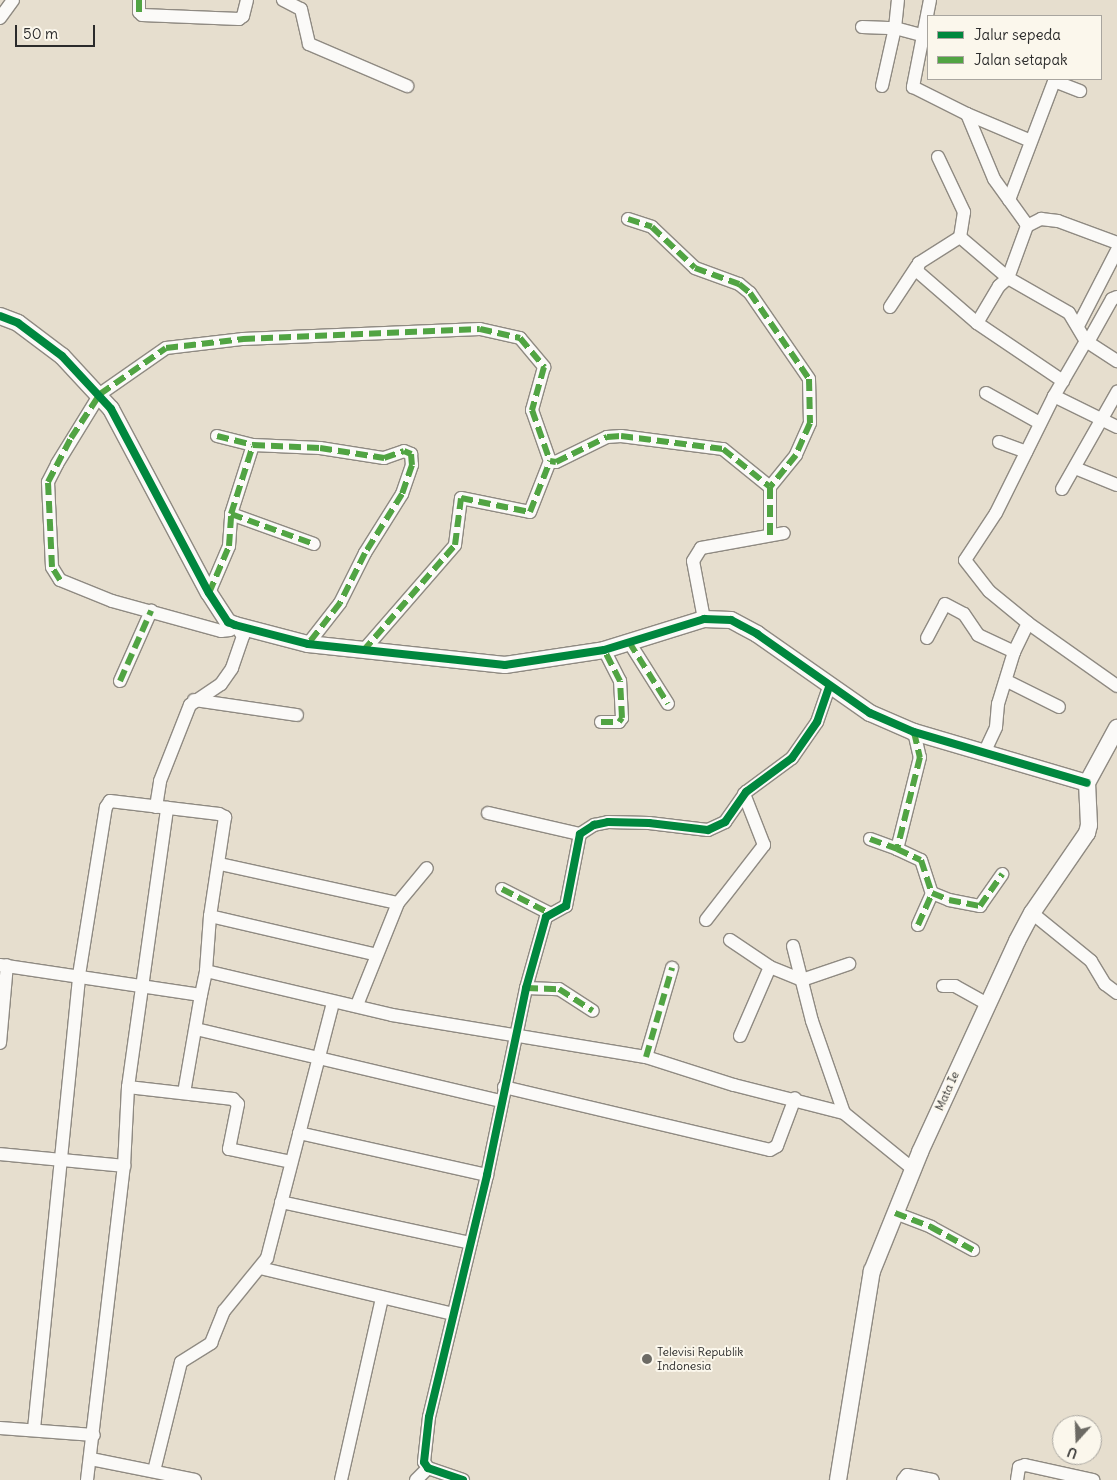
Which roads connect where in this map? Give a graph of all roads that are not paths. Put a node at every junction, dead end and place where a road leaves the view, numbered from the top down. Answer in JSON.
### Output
{"nodes":[{"id":1,"x":13,"y":0,"type":"edge"},
{"id":2,"x":139,"y":0,"type":"edge"},
{"id":3,"x":247,"y":0,"type":"edge"},
{"id":4,"x":283,"y":0,"type":"edge"},
{"id":5,"x":898,"y":0,"type":"edge"},
{"id":6,"x":930,"y":0,"type":"edge"},
{"id":7,"x":304,"y":5,"type":"edge"},
{"id":8,"x":928,"y":15,"type":"edge"},
{"id":9,"x":0,"y":18,"type":"edge"},
{"id":10,"x":927,"y":18,"type":"edge"},
{"id":11,"x":862,"y":27,"type":"dead end"},
{"id":12,"x":895,"y":28,"type":"junction"},
{"id":13,"x":924,"y":36,"type":"junction"},
{"id":14,"x":1054,"y":80,"type":"edge"},
{"id":15,"x":407,"y":86,"type":"dead end"},
{"id":16,"x":882,"y":86,"type":"dead end"},
{"id":17,"x":1080,"y":91,"type":"dead end"},
{"id":18,"x":967,"y":114,"type":"junction"},
{"id":19,"x":1031,"y":141,"type":"junction"},
{"id":20,"x":938,"y":157,"type":"dead end"},
{"id":21,"x":1008,"y":200,"type":"junction"},
{"id":22,"x":628,"y":219,"type":"dead end"},
{"id":23,"x":1027,"y":226,"type":"junction"},
{"id":24,"x":960,"y":237,"type":"junction"},
{"id":25,"x":1117,"y":242,"type":"edge"},
{"id":26,"x":1117,"y":250,"type":"edge"},
{"id":27,"x":918,"y":266,"type":"junction"},
{"id":28,"x":1008,"y":278,"type":"junction"},
{"id":29,"x":1117,"y":298,"type":"edge"},
{"id":30,"x":890,"y":307,"type":"dead end"},
{"id":31,"x":0,"y":316,"type":"edge"},
{"id":32,"x":977,"y":323,"type":"junction"},
{"id":33,"x":1084,"y":336,"type":"junction"},
{"id":34,"x":1117,"y":361,"type":"edge"},
{"id":35,"x":1058,"y":378,"type":"junction"},
{"id":36,"x":1117,"y":392,"type":"edge"},
{"id":37,"x":986,"y":393,"type":"dead end"},
{"id":38,"x":100,"y":394,"type":"junction"},
{"id":39,"x":1054,"y":396,"type":"junction"},
{"id":40,"x":1104,"y":420,"type":"junction"},
{"id":41,"x":1039,"y":423,"type":"junction"},
{"id":42,"x":1117,"y":427,"type":"edge"},
{"id":43,"x":217,"y":436,"type":"dead end"},
{"id":44,"x":999,"y":442,"type":"dead end"},
{"id":45,"x":253,"y":445,"type":"junction"},
{"id":46,"x":1020,"y":450,"type":"junction"},
{"id":47,"x":550,"y":461,"type":"junction"},
{"id":48,"x":1075,"y":468,"type":"junction"},
{"id":49,"x":1117,"y":485,"type":"edge"},
{"id":50,"x":770,"y":487,"type":"junction"},
{"id":51,"x":1062,"y":489,"type":"dead end"},
{"id":52,"x":231,"y":514,"type":"junction"},
{"id":53,"x":784,"y":533,"type":"dead end"},
{"id":54,"x":770,"y":535,"type":"junction"},
{"id":55,"x":314,"y":544,"type":"dead end"},
{"id":56,"x":209,"y":593,"type":"junction"},
{"id":57,"x":151,"y":611,"type":"junction"},
{"id":58,"x":704,"y":619,"type":"junction"},
{"id":59,"x":231,"y":624,"type":"junction"},
{"id":60,"x":1028,"y":624,"type":"junction"},
{"id":61,"x":927,"y":638,"type":"dead end"},
{"id":62,"x":629,"y":642,"type":"junction"},
{"id":63,"x":308,"y":644,"type":"junction"},
{"id":64,"x":604,"y":650,"type":"junction"},
{"id":65,"x":363,"y":651,"type":"junction"},
{"id":66,"x":1014,"y":652,"type":"junction"},
{"id":67,"x":120,"y":681,"type":"dead end"},
{"id":68,"x":1007,"y":681,"type":"junction"},
{"id":69,"x":1117,"y":686,"type":"edge"},
{"id":70,"x":828,"y":687,"type":"junction"},
{"id":71,"x":194,"y":700,"type":"junction"},
{"id":72,"x":668,"y":704,"type":"dead end"},
{"id":73,"x":1059,"y":707,"type":"dead end"},
{"id":74,"x":297,"y":715,"type":"dead end"},
{"id":75,"x":601,"y":722,"type":"dead end"},
{"id":76,"x":1117,"y":728,"type":"edge"},
{"id":77,"x":914,"y":732,"type":"junction"},
{"id":78,"x":985,"y":751,"type":"junction"},
{"id":79,"x":1087,"y":783,"type":"junction"},
{"id":80,"x":745,"y":793,"type":"junction"},
{"id":81,"x":162,"y":807,"type":"junction"},
{"id":82,"x":488,"y":813,"type":"dead end"},
{"id":83,"x":580,"y":834,"type":"junction"},
{"id":84,"x":870,"y":839,"type":"dead end"},
{"id":85,"x":898,"y":849,"type":"junction"},
{"id":86,"x":220,"y":864,"type":"junction"},
{"id":87,"x":427,"y":868,"type":"dead end"},
{"id":88,"x":1002,"y":874,"type":"dead end"},
{"id":89,"x":502,"y":889,"type":"dead end"},
{"id":90,"x":932,"y":893,"type":"junction"},
{"id":91,"x":398,"y":903,"type":"junction"},
{"id":92,"x":1032,"y":913,"type":"junction"},
{"id":93,"x":549,"y":914,"type":"junction"},
{"id":94,"x":210,"y":916,"type":"junction"},
{"id":95,"x":706,"y":920,"type":"dead end"},
{"id":96,"x":918,"y":925,"type":"dead end"},
{"id":97,"x":730,"y":940,"type":"dead end"},
{"id":98,"x":793,"y":946,"type":"dead end"},
{"id":99,"x":377,"y":955,"type":"junction"},
{"id":100,"x":849,"y":964,"type":"dead end"},
{"id":101,"x":3,"y":965,"type":"edge"},
{"id":102,"x":770,"y":967,"type":"junction"},
{"id":103,"x":672,"y":968,"type":"dead end"},
{"id":104,"x":206,"y":971,"type":"junction"},
{"id":105,"x":79,"y":975,"type":"junction"},
{"id":106,"x":802,"y":980,"type":"junction"},
{"id":107,"x":141,"y":985,"type":"junction"},
{"id":108,"x":943,"y":986,"type":"dead end"},
{"id":109,"x":526,"y":988,"type":"junction"},
{"id":110,"x":1117,"y":993,"type":"edge"},
{"id":111,"x":201,"y":996,"type":"junction"},
{"id":112,"x":333,"y":1002,"type":"junction"},
{"id":113,"x":987,"y":1004,"type":"junction"},
{"id":114,"x":358,"y":1005,"type":"junction"},
{"id":115,"x":593,"y":1011,"type":"dead end"},
{"id":116,"x":196,"y":1029,"type":"junction"},
{"id":117,"x":518,"y":1033,"type":"junction"},
{"id":118,"x":740,"y":1036,"type":"dead end"},
{"id":119,"x":0,"y":1043,"type":"edge"},
{"id":120,"x":646,"y":1057,"type":"junction"},
{"id":121,"x":318,"y":1060,"type":"junction"},
{"id":122,"x":128,"y":1087,"type":"junction"},
{"id":123,"x":504,"y":1087,"type":"junction"},
{"id":124,"x":184,"y":1093,"type":"junction"},
{"id":125,"x":794,"y":1098,"type":"junction"},
{"id":126,"x":501,"y":1102,"type":"junction"},
{"id":127,"x":844,"y":1113,"type":"junction"},
{"id":128,"x":299,"y":1133,"type":"junction"},
{"id":129,"x":0,"y":1157,"type":"edge"},
{"id":130,"x":62,"y":1159,"type":"junction"},
{"id":131,"x":916,"y":1161,"type":"junction"},
{"id":132,"x":291,"y":1162,"type":"junction"},
{"id":133,"x":124,"y":1166,"type":"junction"},
{"id":134,"x":487,"y":1175,"type":"junction"},
{"id":135,"x":281,"y":1202,"type":"junction"},
{"id":136,"x":895,"y":1213,"type":"junction"},
{"id":137,"x":471,"y":1243,"type":"junction"},
{"id":138,"x":973,"y":1250,"type":"dead end"},
{"id":139,"x":260,"y":1268,"type":"junction"},
{"id":140,"x":382,"y":1298,"type":"junction"},
{"id":141,"x":453,"y":1314,"type":"junction"},
{"id":142,"x":0,"y":1428,"type":"edge"},
{"id":143,"x":34,"y":1430,"type":"junction"},
{"id":144,"x":94,"y":1435,"type":"junction"},
{"id":145,"x":91,"y":1459,"type":"junction"},
{"id":146,"x":428,"y":1468,"type":"junction"},
{"id":147,"x":154,"y":1471,"type":"junction"},
{"id":148,"x":87,"y":1480,"type":"edge"},
{"id":149,"x":194,"y":1480,"type":"edge"},
{"id":150,"x":341,"y":1480,"type":"edge"},
{"id":151,"x":416,"y":1480,"type":"edge"},
{"id":152,"x":463,"y":1480,"type":"edge"},
{"id":153,"x":838,"y":1480,"type":"edge"},
{"id":154,"x":903,"y":1480,"type":"edge"},
{"id":155,"x":933,"y":1480,"type":"edge"},
{"id":156,"x":1016,"y":1480,"type":"edge"},
{"id":157,"x":1093,"y":1480,"type":"edge"}],
"edges":[{"from":1,"to":9,"type":"street"},
{"from":2,"to":3,"type":"street"},
{"from":4,"to":7,"type":"street"},
{"from":5,"to":12,"type":"street"},
{"from":6,"to":8,"type":"street"},
{"from":7,"to":15,"type":"street"},
{"from":10,"to":13,"type":"street"},
{"from":11,"to":12,"type":"street"},
{"from":12,"to":13,"type":"street"},
{"from":12,"to":16,"type":"street"},
{"from":13,"to":18,"type":"street"},
{"from":14,"to":17,"type":"street"},
{"from":14,"to":19,"type":"street"},
{"from":18,"to":19,"type":"street"},
{"from":18,"to":21,"type":"street"},
{"from":19,"to":21,"type":"street"},
{"from":20,"to":24,"type":"street"},
{"from":21,"to":23,"type":"street"},
{"from":22,"to":50,"type":"street"},
{"from":23,"to":25,"type":"street"},
{"from":23,"to":28,"type":"street"},
{"from":24,"to":27,"type":"street"},
{"from":24,"to":28,"type":"street"},
{"from":26,"to":33,"type":"street"},
{"from":27,"to":30,"type":"street"},
{"from":27,"to":32,"type":"street"},
{"from":28,"to":32,"type":"street"},
{"from":28,"to":33,"type":"street"},
{"from":29,"to":33,"type":"street"},
{"from":31,"to":38,"type":"street"},
{"from":32,"to":35,"type":"street"},
{"from":33,"to":34,"type":"street"},
{"from":33,"to":35,"type":"street"},
{"from":35,"to":39,"type":"street"},
{"from":36,"to":40,"type":"street"},
{"from":37,"to":41,"type":"street"},
{"from":38,"to":47,"type":"street"},
{"from":38,"to":56,"type":"street"},
{"from":38,"to":57,"type":"street"},
{"from":39,"to":40,"type":"street"},
{"from":39,"to":41,"type":"street"},
{"from":40,"to":42,"type":"street"},
{"from":40,"to":48,"type":"street"},
{"from":41,"to":46,"type":"street"},
{"from":43,"to":45,"type":"street"},
{"from":44,"to":46,"type":"street"},
{"from":45,"to":52,"type":"street"},
{"from":45,"to":63,"type":"street"},
{"from":46,"to":60,"type":"street"},
{"from":47,"to":50,"type":"street"},
{"from":47,"to":65,"type":"street"},
{"from":48,"to":49,"type":"street"},
{"from":48,"to":51,"type":"street"},
{"from":50,"to":54,"type":"street"},
{"from":52,"to":55,"type":"street"},
{"from":52,"to":56,"type":"street"},
{"from":53,"to":54,"type":"street"},
{"from":54,"to":58,"type":"street"},
{"from":56,"to":59,"type":"street"},
{"from":57,"to":59,"type":"street"},
{"from":57,"to":67,"type":"street"},
{"from":58,"to":62,"type":"street"},
{"from":58,"to":70,"type":"street"},
{"from":59,"to":63,"type":"street"},
{"from":59,"to":71,"type":"street"},
{"from":60,"to":66,"type":"street"},
{"from":60,"to":69,"type":"street"},
{"from":61,"to":66,"type":"street"},
{"from":62,"to":64,"type":"street"},
{"from":62,"to":72,"type":"street"},
{"from":63,"to":65,"type":"street"},
{"from":64,"to":65,"type":"street"},
{"from":64,"to":75,"type":"street"},
{"from":66,"to":68,"type":"street"},
{"from":68,"to":73,"type":"street"},
{"from":68,"to":78,"type":"street"},
{"from":70,"to":77,"type":"street"},
{"from":70,"to":80,"type":"street"},
{"from":71,"to":74,"type":"street"},
{"from":71,"to":81,"type":"street"},
{"from":76,"to":79,"type":"street"},
{"from":77,"to":78,"type":"street"},
{"from":77,"to":85,"type":"street"},
{"from":78,"to":79,"type":"street"},
{"from":79,"to":92,"type":"street","name":"Mata Ie"},
{"from":80,"to":83,"type":"street"},
{"from":80,"to":95,"type":"street"},
{"from":81,"to":86,"type":"street"},
{"from":81,"to":105,"type":"street"},
{"from":81,"to":107,"type":"street"},
{"from":82,"to":83,"type":"street"},
{"from":83,"to":93,"type":"street"},
{"from":84,"to":85,"type":"street"},
{"from":85,"to":90,"type":"street"},
{"from":86,"to":91,"type":"street"},
{"from":86,"to":94,"type":"street"},
{"from":87,"to":91,"type":"street"},
{"from":88,"to":90,"type":"street"},
{"from":89,"to":93,"type":"street"},
{"from":90,"to":96,"type":"street"},
{"from":91,"to":99,"type":"street"},
{"from":92,"to":110,"type":"street"},
{"from":92,"to":113,"type":"street","name":"Mata Ie"},
{"from":93,"to":109,"type":"street"},
{"from":94,"to":99,"type":"street"},
{"from":94,"to":104,"type":"street"},
{"from":97,"to":102,"type":"street"},
{"from":98,"to":106,"type":"street"},
{"from":99,"to":114,"type":"street"},
{"from":100,"to":106,"type":"street"},
{"from":101,"to":105,"type":"street"},
{"from":101,"to":119,"type":"street"},
{"from":102,"to":106,"type":"street"},
{"from":102,"to":118,"type":"street"},
{"from":103,"to":120,"type":"street"},
{"from":104,"to":111,"type":"street"},
{"from":104,"to":112,"type":"street"},
{"from":105,"to":107,"type":"street"},
{"from":105,"to":130,"type":"street"},
{"from":106,"to":127,"type":"street"},
{"from":107,"to":111,"type":"street"},
{"from":107,"to":122,"type":"street"},
{"from":108,"to":113,"type":"street"},
{"from":109,"to":115,"type":"street"},
{"from":109,"to":117,"type":"street"},
{"from":111,"to":116,"type":"street"},
{"from":112,"to":114,"type":"street"},
{"from":112,"to":121,"type":"street"},
{"from":113,"to":131,"type":"street","name":"Mata Ie"},
{"from":114,"to":117,"type":"street"},
{"from":116,"to":121,"type":"street"},
{"from":116,"to":124,"type":"street"},
{"from":117,"to":120,"type":"street"},
{"from":117,"to":123,"type":"street"},
{"from":120,"to":125,"type":"street"},
{"from":121,"to":126,"type":"street"},
{"from":121,"to":128,"type":"street"},
{"from":122,"to":124,"type":"street"},
{"from":122,"to":133,"type":"street"},
{"from":123,"to":125,"type":"street"},
{"from":123,"to":126,"type":"street"},
{"from":124,"to":132,"type":"street"},
{"from":125,"to":127,"type":"street"},
{"from":126,"to":134,"type":"street"},
{"from":127,"to":131,"type":"street"},
{"from":128,"to":132,"type":"street"},
{"from":128,"to":134,"type":"street"},
{"from":129,"to":130,"type":"street"},
{"from":130,"to":133,"type":"street"},
{"from":130,"to":143,"type":"street"},
{"from":131,"to":136,"type":"street","name":"Mata Ie"},
{"from":132,"to":135,"type":"street"},
{"from":133,"to":144,"type":"street"},
{"from":134,"to":137,"type":"street"},
{"from":135,"to":137,"type":"street"},
{"from":135,"to":139,"type":"street"},
{"from":136,"to":138,"type":"street"},
{"from":136,"to":153,"type":"street","name":"Mata Ie"},
{"from":137,"to":141,"type":"street"},
{"from":139,"to":140,"type":"street"},
{"from":139,"to":147,"type":"street"},
{"from":140,"to":141,"type":"street"},
{"from":140,"to":150,"type":"street"},
{"from":141,"to":146,"type":"street"},
{"from":142,"to":143,"type":"street"},
{"from":143,"to":144,"type":"street"},
{"from":144,"to":145,"type":"street"},
{"from":145,"to":147,"type":"street"},
{"from":145,"to":148,"type":"street"},
{"from":146,"to":151,"type":"street"},
{"from":146,"to":152,"type":"street"},
{"from":147,"to":149,"type":"street"},
{"from":154,"to":155,"type":"street"},
{"from":156,"to":157,"type":"street"}]}
